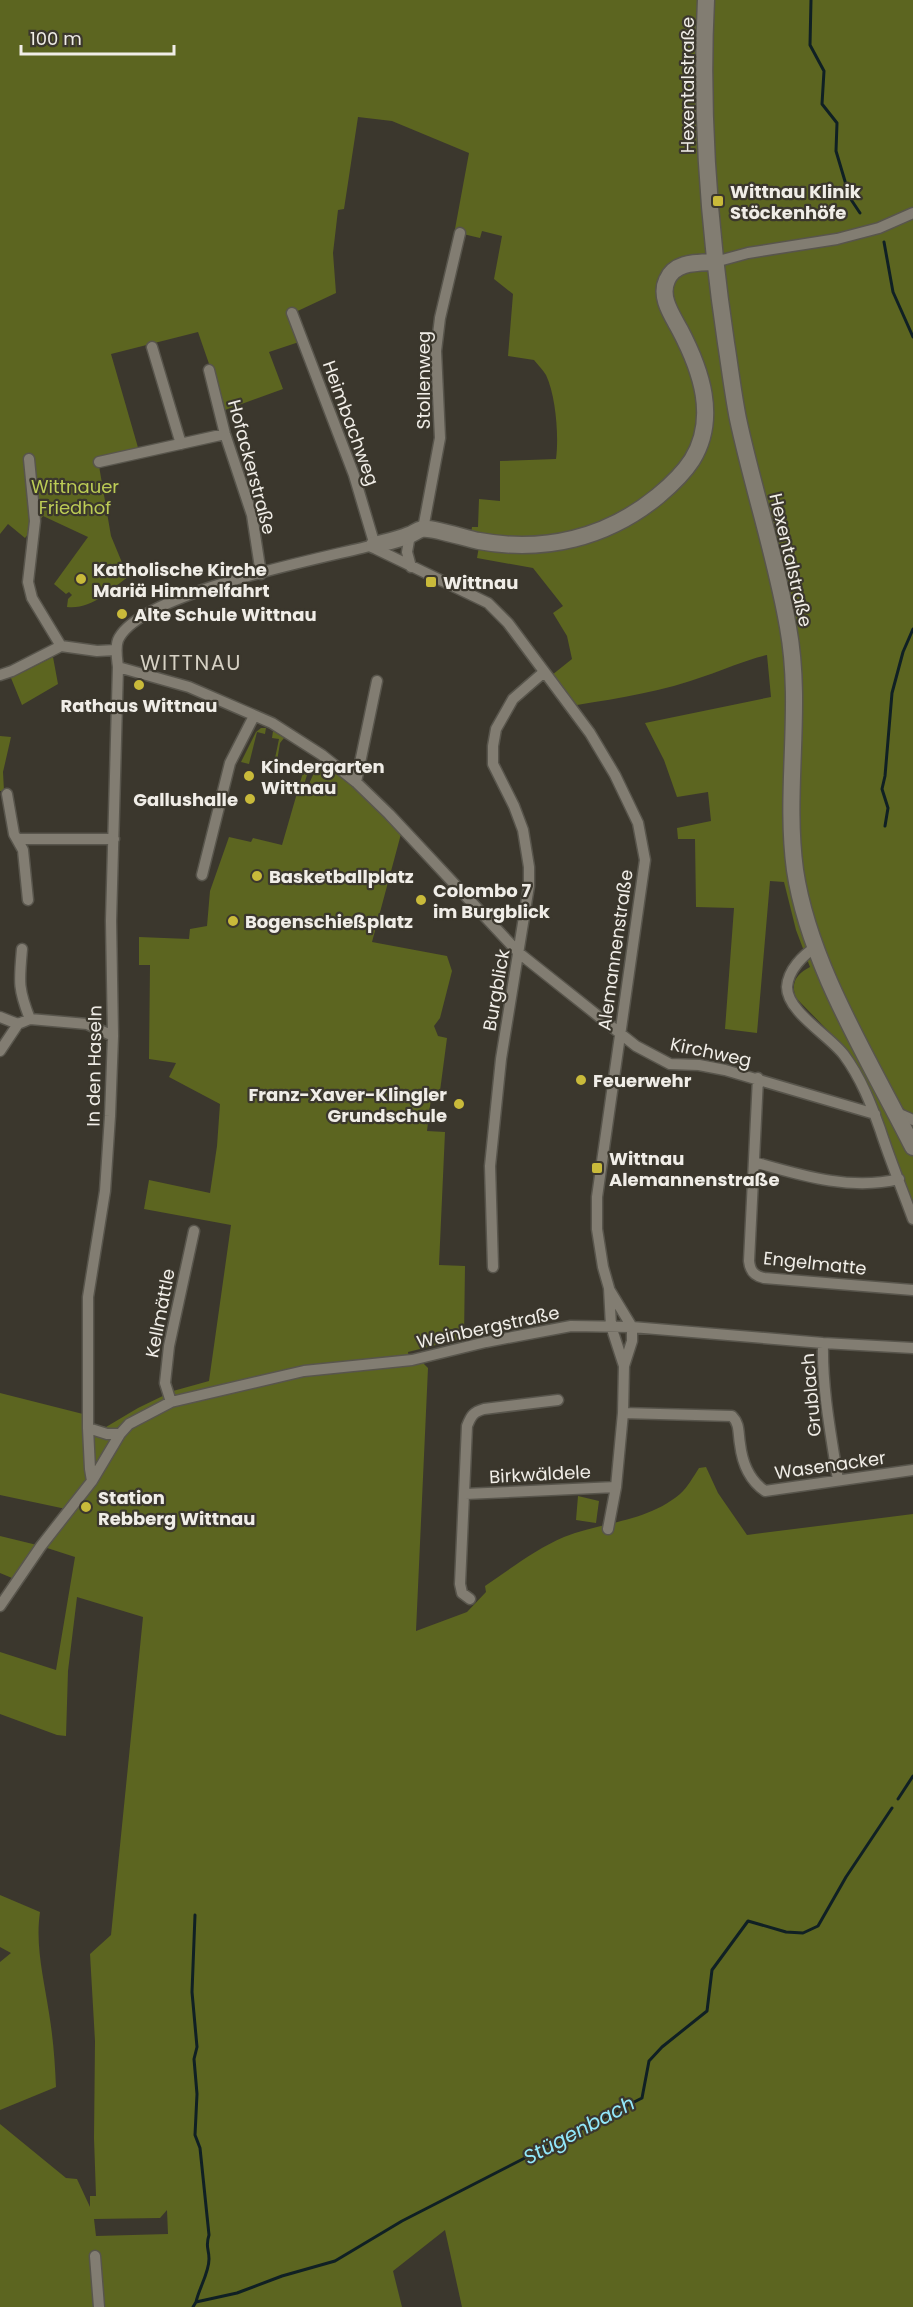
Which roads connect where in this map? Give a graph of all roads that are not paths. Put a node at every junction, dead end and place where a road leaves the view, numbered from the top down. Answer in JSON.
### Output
{"nodes":[{"id":1,"x":706,"y":0,"type":"edge"},
{"id":2,"x":913,"y":213,"type":"edge"},
{"id":3,"x":460,"y":233,"type":"dead end"},
{"id":4,"x":715,"y":262,"type":"junction"},
{"id":5,"x":292,"y":314,"type":"dead end"},
{"id":6,"x":152,"y":347,"type":"dead end"},
{"id":7,"x":209,"y":370,"type":"dead end"},
{"id":8,"x":225,"y":434,"type":"junction"},
{"id":9,"x":181,"y":444,"type":"junction"},
{"id":10,"x":29,"y":459,"type":"dead end"},
{"id":11,"x":99,"y":462,"type":"dead end"},
{"id":12,"x":416,"y":532,"type":"junction"},
{"id":13,"x":374,"y":545,"type":"junction"},
{"id":14,"x":411,"y":567,"type":"junction"},
{"id":15,"x":261,"y":574,"type":"junction"},
{"id":16,"x":61,"y":646,"type":"junction"},
{"id":17,"x":116,"y":650,"type":"junction"},
{"id":18,"x":118,"y":667,"type":"junction"},
{"id":19,"x":544,"y":672,"type":"junction"},
{"id":20,"x":0,"y":675,"type":"edge"},
{"id":21,"x":377,"y":681,"type":"dead end"},
{"id":22,"x":254,"y":716,"type":"junction"},
{"id":23,"x":356,"y":782,"type":"junction"},
{"id":24,"x":7,"y":794,"type":"dead end"},
{"id":25,"x":17,"y":839,"type":"junction"},
{"id":26,"x":114,"y":839,"type":"junction"},
{"id":27,"x":202,"y":875,"type":"dead end"},
{"id":28,"x":28,"y":900,"type":"dead end"},
{"id":29,"x":816,"y":947,"type":"junction"},
{"id":30,"x":22,"y":950,"type":"dead end"},
{"id":31,"x":519,"y":953,"type":"junction"},
{"id":32,"x":0,"y":1017,"type":"edge"},
{"id":33,"x":30,"y":1019,"type":"junction"},
{"id":34,"x":18,"y":1024,"type":"junction"},
{"id":35,"x":620,"y":1033,"type":"junction"},
{"id":36,"x":113,"y":1036,"type":"junction"},
{"id":37,"x":0,"y":1051,"type":"edge"},
{"id":38,"x":758,"y":1078,"type":"junction"},
{"id":39,"x":895,"y":1112,"type":"junction"},
{"id":40,"x":875,"y":1114,"type":"junction"},
{"id":41,"x":913,"y":1120,"type":"edge"},
{"id":42,"x":913,"y":1147,"type":"edge"},
{"id":43,"x":754,"y":1162,"type":"junction"},
{"id":44,"x":899,"y":1179,"type":"junction"},
{"id":45,"x":913,"y":1219,"type":"edge"},
{"id":46,"x":194,"y":1231,"type":"dead end"},
{"id":47,"x":493,"y":1267,"type":"dead end"},
{"id":48,"x":609,"y":1288,"type":"junction"},
{"id":49,"x":913,"y":1290,"type":"edge"},
{"id":50,"x":611,"y":1326,"type":"junction"},
{"id":51,"x":632,"y":1327,"type":"junction"},
{"id":52,"x":823,"y":1343,"type":"junction"},
{"id":53,"x":913,"y":1348,"type":"edge"},
{"id":54,"x":624,"y":1366,"type":"junction"},
{"id":55,"x":558,"y":1400,"type":"dead end"},
{"id":56,"x":171,"y":1402,"type":"junction"},
{"id":57,"x":623,"y":1413,"type":"junction"},
{"id":58,"x":88,"y":1428,"type":"junction"},
{"id":59,"x":120,"y":1434,"type":"junction"},
{"id":60,"x":913,"y":1470,"type":"edge"},
{"id":61,"x":838,"y":1480,"type":"junction"},
{"id":62,"x":92,"y":1481,"type":"junction"},
{"id":63,"x":616,"y":1487,"type":"junction"},
{"id":64,"x":465,"y":1494,"type":"junction"},
{"id":65,"x":608,"y":1529,"type":"dead end"},
{"id":66,"x":470,"y":1599,"type":"dead end"},
{"id":67,"x":0,"y":1606,"type":"edge"},
{"id":68,"x":95,"y":2256,"type":"dead end"},
{"id":69,"x":99,"y":2305,"type":"edge"}],
"edges":[{"from":1,"to":4,"type":"main road","name":"Hexentalstraße"},
{"from":2,"to":4,"type":"street"},
{"from":3,"to":12,"type":"street","name":"Stollenweg"},
{"from":4,"to":12,"type":"main road"},
{"from":4,"to":29,"type":"main road","name":"Hexentalstraße"},
{"from":5,"to":13,"type":"street","name":"Heimbachweg"},
{"from":6,"to":9,"type":"street"},
{"from":7,"to":8,"type":"street","name":"Hofackerstraße"},
{"from":8,"to":9,"type":"street"},
{"from":8,"to":15,"type":"street","name":"Hofackerstraße"},
{"from":9,"to":11,"type":"street"},
{"from":10,"to":16,"type":"street"},
{"from":12,"to":13,"type":"main road"},
{"from":12,"to":14,"type":"street"},
{"from":13,"to":14,"type":"street","name":"Alemannenstraße"},
{"from":13,"to":15,"type":"street"},
{"from":14,"to":19,"type":"street","name":"Alemannenstraße"},
{"from":15,"to":17,"type":"street"},
{"from":16,"to":17,"type":"street"},
{"from":16,"to":20,"type":"street"},
{"from":17,"to":18,"type":"street","name":"In den Haseln"},
{"from":18,"to":22,"type":"street","name":"Kirchweg"},
{"from":18,"to":26,"type":"street","name":"In den Haseln"},
{"from":19,"to":31,"type":"street","name":"Burgblick"},
{"from":19,"to":35,"type":"street","name":"Alemannenstraße"},
{"from":21,"to":23,"type":"street"},
{"from":22,"to":23,"type":"street","name":"Kirchweg"},
{"from":22,"to":27,"type":"street"},
{"from":23,"to":31,"type":"street","name":"Kirchweg"},
{"from":24,"to":25,"type":"street"},
{"from":25,"to":26,"type":"street"},
{"from":25,"to":28,"type":"street"},
{"from":26,"to":36,"type":"street","name":"In den Haseln"},
{"from":29,"to":39,"type":"main road","name":"Hexentalstraße"},
{"from":29,"to":40,"type":"street"},
{"from":30,"to":33,"type":"street"},
{"from":31,"to":35,"type":"street","name":"Kirchweg"},
{"from":31,"to":47,"type":"street","name":"Burgblick"},
{"from":32,"to":34,"type":"street"},
{"from":33,"to":34,"type":"street"},
{"from":33,"to":36,"type":"street"},
{"from":34,"to":37,"type":"street"},
{"from":35,"to":38,"type":"street","name":"Kirchweg"},
{"from":35,"to":48,"type":"street","name":"Alemannenstraße"},
{"from":36,"to":58,"type":"street","name":"In den Haseln"},
{"from":38,"to":40,"type":"street","name":"Kirchweg"},
{"from":38,"to":43,"type":"street","name":"Engelmatte"},
{"from":39,"to":41,"type":"street"},
{"from":39,"to":42,"type":"main road","name":"Hexentalstraße"},
{"from":40,"to":44,"type":"street"},
{"from":43,"to":44,"type":"street"},
{"from":43,"to":49,"type":"street","name":"Engelmatte"},
{"from":44,"to":45,"type":"street"},
{"from":46,"to":56,"type":"street","name":"Kellmättle"},
{"from":48,"to":50,"type":"street","name":"Alemannenstraße"},
{"from":48,"to":51,"type":"street","name":"Alemannenstraße"},
{"from":50,"to":51,"type":"street","name":"Weinbergstraße"},
{"from":50,"to":54,"type":"street","name":"Alemannenstraße"},
{"from":50,"to":56,"type":"street","name":"Weinbergstraße"},
{"from":51,"to":52,"type":"street","name":"Weinbergstraße"},
{"from":51,"to":54,"type":"street","name":"Alemannenstraße"},
{"from":52,"to":53,"type":"street","name":"Weinbergstraße"},
{"from":52,"to":61,"type":"street","name":"Grublach"},
{"from":54,"to":57,"type":"street","name":"Alemannenstraße"},
{"from":55,"to":64,"type":"street","name":"Birkwäldele"},
{"from":56,"to":59,"type":"street","name":"Weinbergstraße"},
{"from":57,"to":61,"type":"street","name":"Wasenacker"},
{"from":57,"to":63,"type":"street","name":"Alemannenstraße"},
{"from":58,"to":59,"type":"street"},
{"from":58,"to":62,"type":"street","name":"In den Haseln"},
{"from":59,"to":62,"type":"street","name":"Weinbergstraße"},
{"from":60,"to":61,"type":"street","name":"Wasenacker"},
{"from":62,"to":67,"type":"street","name":"Weinbergstraße"},
{"from":63,"to":64,"type":"street","name":"Birkwäldele"},
{"from":63,"to":65,"type":"street","name":"Alemannenstraße"},
{"from":64,"to":66,"type":"street","name":"Birkwäldele"},
{"from":68,"to":69,"type":"street"}]}
